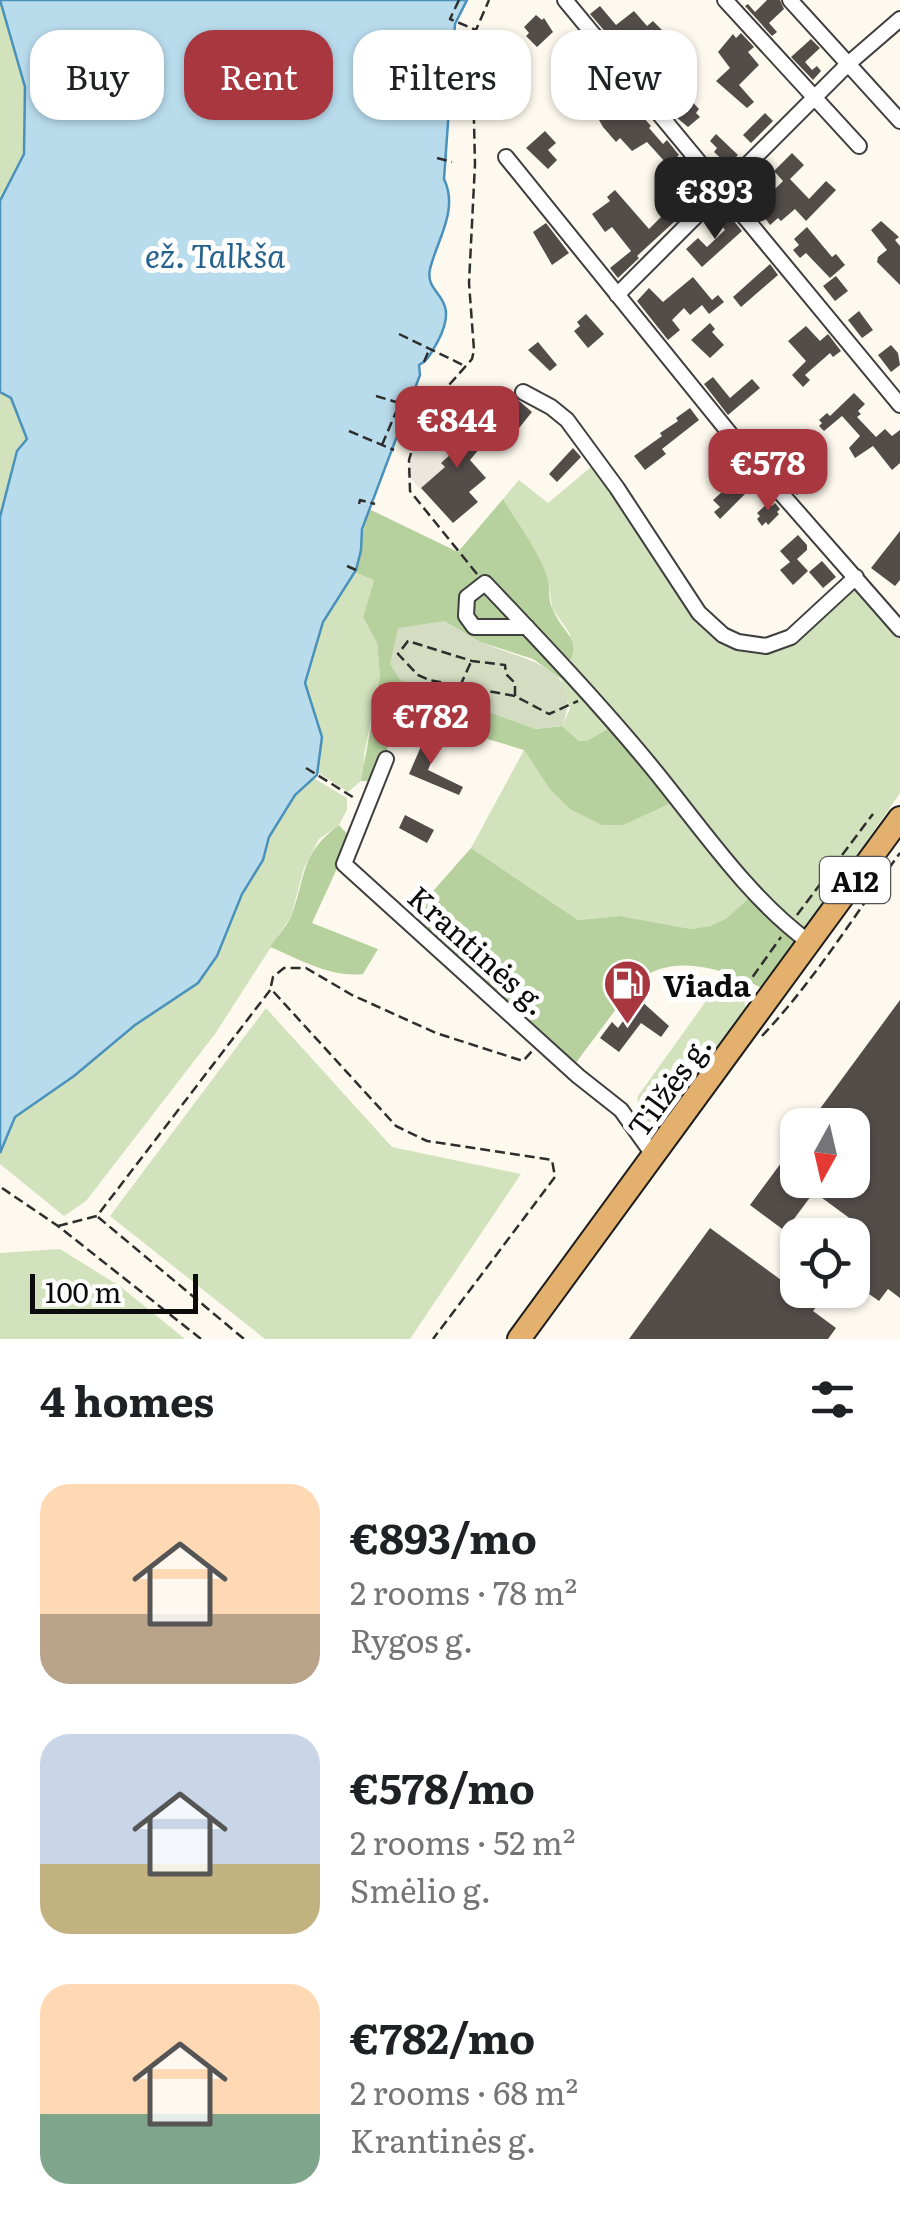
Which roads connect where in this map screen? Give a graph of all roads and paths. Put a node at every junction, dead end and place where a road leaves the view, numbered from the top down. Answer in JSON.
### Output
{"nodes":[{"id":1,"x":459,"y":0,"type":"edge"},
{"id":2,"x":482,"y":0,"type":"edge"},
{"id":3,"x":565,"y":0,"type":"edge"},
{"id":4,"x":724,"y":0,"type":"edge"},
{"id":5,"x":790,"y":0,"type":"edge"},
{"id":6,"x":489,"y":1,"type":"edge"},
{"id":7,"x":900,"y":19,"type":"edge"},
{"id":8,"x":476,"y":30,"type":"joint"},
{"id":9,"x":848,"y":64,"type":"junction"},
{"id":10,"x":814,"y":98,"type":"junction"},
{"id":11,"x":474,"y":120,"type":"edge"},
{"id":12,"x":900,"y":121,"type":"edge"},
{"id":13,"x":859,"y":146,"type":"dead end"},
{"id":14,"x":506,"y":157,"type":"dead end"},
{"id":15,"x":438,"y":158,"type":"dead end"},
{"id":16,"x":452,"y":162,"type":"dead end"},
{"id":17,"x":722,"y":190,"type":"junction"},
{"id":18,"x":617,"y":295,"type":"junction"},
{"id":19,"x":399,"y":334,"type":"dead end"},
{"id":20,"x":429,"y":348,"type":"junction"},
{"id":21,"x":424,"y":362,"type":"dead end"},
{"id":22,"x":466,"y":366,"type":"junction"},
{"id":23,"x":524,"y":392,"type":"dead end"},
{"id":24,"x":376,"y":396,"type":"dead end"},
{"id":25,"x":900,"y":405,"type":"edge"},
{"id":26,"x":426,"y":412,"type":"junction"},
{"id":27,"x":408,"y":417,"type":"dead end"},
{"id":28,"x":350,"y":431,"type":"dead end"},
{"id":29,"x":382,"y":445,"type":"junction"},
{"id":30,"x":394,"y":450,"type":"dead end"},
{"id":31,"x":416,"y":484,"type":"dead end"},
{"id":32,"x":410,"y":491,"type":"junction"},
{"id":33,"x":359,"y":504,"type":"dead end"},
{"id":34,"x":375,"y":504,"type":"dead end"},
{"id":35,"x":347,"y":566,"type":"dead end"},
{"id":36,"x":356,"y":570,"type":"dead end"},
{"id":37,"x":856,"y":577,"type":"junction"},
{"id":38,"x":485,"y":583,"type":"junction"},
{"id":39,"x":527,"y":627,"type":"junction"},
{"id":40,"x":900,"y":628,"type":"edge"},
{"id":41,"x":472,"y":660,"type":"junction"},
{"id":42,"x":460,"y":686,"type":"junction"},
{"id":43,"x":515,"y":696,"type":"junction"},
{"id":44,"x":589,"y":698,"type":"junction"},
{"id":45,"x":386,"y":759,"type":"dead end"},
{"id":46,"x":306,"y":768,"type":"dead end"},
{"id":47,"x":367,"y":806,"type":"junction"},
{"id":48,"x":873,"y":814,"type":"dead end"},
{"id":49,"x":900,"y":818,"type":"edge"},
{"id":50,"x":788,"y":927,"type":"junction"},
{"id":51,"x":809,"y":942,"type":"junction"},
{"id":52,"x":270,"y":988,"type":"junction"},
{"id":53,"x":744,"y":989,"type":"dead end"},
{"id":54,"x":542,"y":1042,"type":"junction"},
{"id":55,"x":654,"y":1156,"type":"junction"},
{"id":56,"x":2,"y":1188,"type":"edge"},
{"id":57,"x":97,"y":1216,"type":"junction"},
{"id":58,"x":58,"y":1226,"type":"junction"},
{"id":59,"x":201,"y":1339,"type":"edge"},
{"id":60,"x":244,"y":1339,"type":"edge"},
{"id":61,"x":433,"y":1339,"type":"edge"},
{"id":62,"x":520,"y":1339,"type":"edge"}],
"edges":[{"from":1,"to":8,"type":"path"},
{"from":2,"to":6,"type":"path"},
{"from":3,"to":17,"type":"street"},
{"from":4,"to":10,"type":"street"},
{"from":5,"to":9,"type":"street"},
{"from":6,"to":8,"type":"path"},
{"from":7,"to":9,"type":"street"},
{"from":9,"to":10,"type":"street"},
{"from":9,"to":12,"type":"street"},
{"from":10,"to":13,"type":"street"},
{"from":10,"to":17,"type":"street"},
{"from":11,"to":22,"type":"path"},
{"from":14,"to":18,"type":"street"},
{"from":15,"to":16,"type":"path"},
{"from":17,"to":18,"type":"street"},
{"from":17,"to":25,"type":"street"},
{"from":18,"to":37,"type":"street"},
{"from":19,"to":20,"type":"path"},
{"from":20,"to":21,"type":"path"},
{"from":20,"to":22,"type":"path"},
{"from":22,"to":26,"type":"path"},
{"from":23,"to":37,"type":"street"},
{"from":24,"to":26,"type":"path"},
{"from":26,"to":32,"type":"path"},
{"from":27,"to":29,"type":"path"},
{"from":28,"to":29,"type":"path"},
{"from":29,"to":30,"type":"path"},
{"from":31,"to":32,"type":"path"},
{"from":32,"to":38,"type":"path"},
{"from":33,"to":34,"type":"path"},
{"from":35,"to":36,"type":"path"},
{"from":37,"to":40,"type":"street"},
{"from":38,"to":39,"type":"street"},
{"from":38,"to":39,"type":"street"},
{"from":39,"to":44,"type":"street"},
{"from":41,"to":42,"type":"path"},
{"from":41,"to":42,"type":"path"},
{"from":41,"to":43,"type":"path"},
{"from":42,"to":43,"type":"path"},
{"from":43,"to":44,"type":"path"},
{"from":44,"to":50,"type":"street"},
{"from":45,"to":47,"type":"street","name":"Krantinės g."},
{"from":46,"to":47,"type":"path"},
{"from":47,"to":54,"type":"street","name":"Krantinės g."},
{"from":48,"to":50,"type":"path"},
{"from":49,"to":51,"type":"highway","name":"Tilžės g.","number":"A12"},
{"from":50,"to":51,"type":"street"},
{"from":50,"to":53,"type":"path"},
{"from":51,"to":55,"type":"highway","name":"Tilžės g.","number":"A12"},
{"from":52,"to":54,"type":"path"},
{"from":52,"to":57,"type":"path"},
{"from":52,"to":61,"type":"path"},
{"from":54,"to":55,"type":"street","name":"Krantinės g."},
{"from":55,"to":62,"type":"highway","name":"Tilžės g.","number":"A12"},
{"from":56,"to":58,"type":"path"},
{"from":57,"to":58,"type":"path"},
{"from":57,"to":60,"type":"path"},
{"from":58,"to":59,"type":"path"}]}
